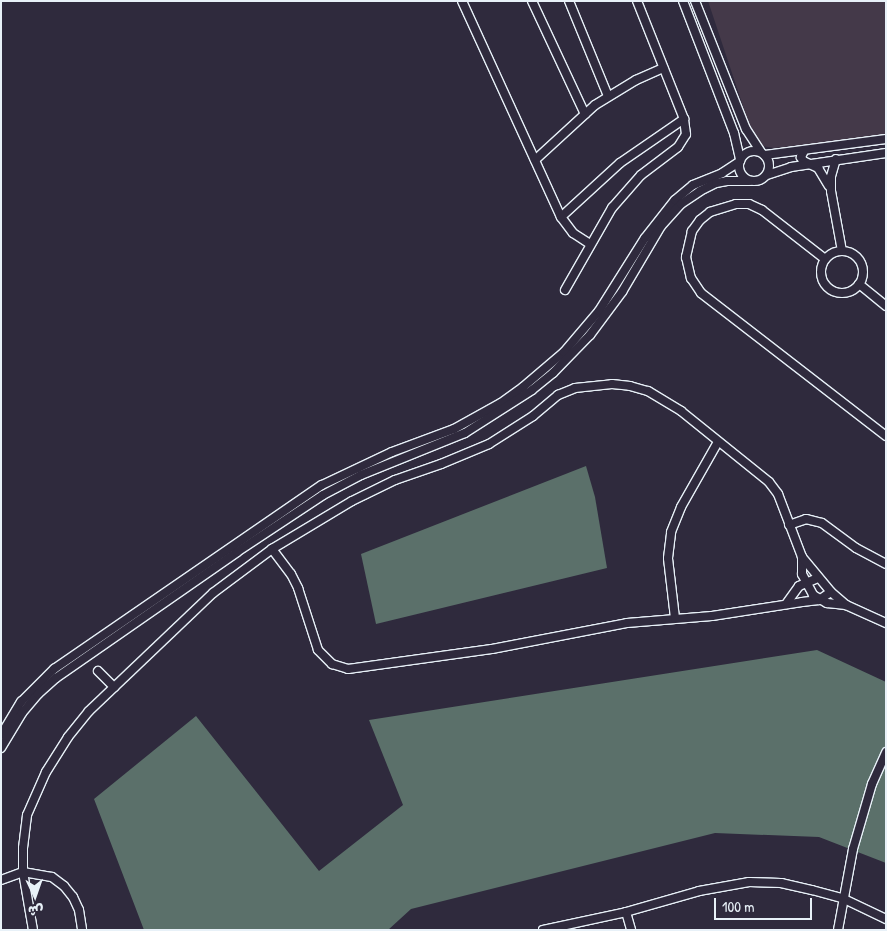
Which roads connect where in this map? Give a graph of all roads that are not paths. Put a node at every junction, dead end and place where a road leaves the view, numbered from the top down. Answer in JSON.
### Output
{"nodes":[{"id":1,"x":463,"y":1,"type":"edge"},
{"id":2,"x":532,"y":1,"type":"edge"},
{"id":3,"x":569,"y":1,"type":"edge"},
{"id":4,"x":637,"y":1,"type":"edge"},
{"id":5,"x":683,"y":1,"type":"edge"},
{"id":6,"x":695,"y":1,"type":"edge"},
{"id":7,"x":663,"y":68,"type":"junction"},
{"id":8,"x":724,"y":74,"type":"junction"},
{"id":9,"x":713,"y":79,"type":"junction"},
{"id":10,"x":608,"y":96,"type":"junction"},
{"id":11,"x":585,"y":114,"type":"junction"},
{"id":12,"x":684,"y":119,"type":"junction"},
{"id":13,"x":886,"y":139,"type":"edge"},
{"id":14,"x":804,"y":150,"type":"junction"},
{"id":15,"x":886,"y":153,"type":"edge"},
{"id":16,"x":763,"y":154,"type":"junction"},
{"id":17,"x":836,"y":159,"type":"junction"},
{"id":18,"x":535,"y":160,"type":"junction"},
{"id":19,"x":739,"y":161,"type":"junction"},
{"id":20,"x":811,"y":164,"type":"junction"},
{"id":21,"x":767,"y":175,"type":"junction"},
{"id":22,"x":749,"y":181,"type":"junction"},
{"id":23,"x":831,"y":191,"type":"junction"},
{"id":24,"x":561,"y":217,"type":"junction"},
{"id":25,"x":590,"y":244,"type":"junction"},
{"id":26,"x":842,"y":251,"type":"junction"},
{"id":27,"x":825,"y":260,"type":"junction"},
{"id":28,"x":859,"y":284,"type":"junction"},
{"id":29,"x":565,"y":290,"type":"dead end"},
{"id":30,"x":886,"y":306,"type":"edge"},
{"id":31,"x":886,"y":436,"type":"edge"},
{"id":32,"x":718,"y":442,"type":"junction"},
{"id":33,"x":789,"y":525,"type":"junction"},
{"id":34,"x":234,"y":549,"type":"junction"},
{"id":35,"x":272,"y":549,"type":"junction"},
{"id":36,"x":802,"y":557,"type":"junction"},
{"id":37,"x":886,"y":564,"type":"edge"},
{"id":38,"x":818,"y":578,"type":"junction"},
{"id":39,"x":804,"y":582,"type":"junction"},
{"id":40,"x":831,"y":592,"type":"junction"},
{"id":41,"x":819,"y":600,"type":"junction"},
{"id":42,"x":786,"y":604,"type":"junction"},
{"id":43,"x":846,"y":605,"type":"junction"},
{"id":44,"x":675,"y":618,"type":"junction"},
{"id":45,"x":886,"y":623,"type":"edge"},
{"id":46,"x":98,"y":671,"type":"dead end"},
{"id":47,"x":114,"y":687,"type":"junction"},
{"id":48,"x":1,"y":735,"type":"edge"},
{"id":49,"x":1,"y":748,"type":"edge"},
{"id":50,"x":884,"y":755,"type":"edge"},
{"id":51,"x":23,"y":872,"type":"junction"},
{"id":52,"x":1,"y":880,"type":"edge"},
{"id":53,"x":842,"y":898,"type":"junction"},
{"id":54,"x":626,"y":912,"type":"junction"},
{"id":55,"x":886,"y":919,"type":"edge"},
{"id":56,"x":33,"y":930,"type":"edge"},
{"id":57,"x":82,"y":930,"type":"edge"},
{"id":58,"x":543,"y":930,"type":"edge"},
{"id":59,"x":630,"y":930,"type":"edge"},
{"id":60,"x":838,"y":930,"type":"edge"}],
"edges":[{"from":1,"to":18,"type":"street"},
{"from":2,"to":11,"type":"street"},
{"from":3,"to":10,"type":"street"},
{"from":4,"to":7,"type":"street"},
{"from":5,"to":9,"type":"street"},
{"from":6,"to":8,"type":"street"},
{"from":7,"to":10,"type":"street"},
{"from":7,"to":12,"type":"street"},
{"from":8,"to":9,"type":"street"},
{"from":8,"to":16,"type":"street"},
{"from":9,"to":19,"type":"street"},
{"from":10,"to":11,"type":"street"},
{"from":11,"to":18,"type":"street"},
{"from":12,"to":24,"type":"street"},
{"from":12,"to":25,"type":"street"},
{"from":13,"to":14,"type":"street"},
{"from":14,"to":16,"type":"street"},
{"from":14,"to":20,"type":"street"},
{"from":15,"to":17,"type":"street"},
{"from":16,"to":19,"type":"street"},
{"from":16,"to":21,"type":"street"},
{"from":17,"to":20,"type":"street"},
{"from":17,"to":23,"type":"street"},
{"from":18,"to":24,"type":"street"},
{"from":19,"to":22,"type":"street"},
{"from":19,"to":34,"type":"street"},
{"from":20,"to":21,"type":"street"},
{"from":20,"to":23,"type":"street"},
{"from":21,"to":22,"type":"street"},
{"from":22,"to":34,"type":"street"},
{"from":23,"to":26,"type":"street"},
{"from":24,"to":25,"type":"street"},
{"from":25,"to":29,"type":"street"},
{"from":26,"to":27,"type":"street"},
{"from":26,"to":28,"type":"street"},
{"from":27,"to":28,"type":"street"},
{"from":27,"to":31,"type":"street"},
{"from":28,"to":30,"type":"street"},
{"from":32,"to":33,"type":"street"},
{"from":32,"to":35,"type":"street"},
{"from":32,"to":44,"type":"street"},
{"from":33,"to":36,"type":"street"},
{"from":33,"to":37,"type":"street"},
{"from":34,"to":48,"type":"street"},
{"from":34,"to":49,"type":"street"},
{"from":35,"to":44,"type":"street"},
{"from":35,"to":47,"type":"street"},
{"from":36,"to":38,"type":"street"},
{"from":36,"to":39,"type":"street"},
{"from":38,"to":39,"type":"street"},
{"from":38,"to":40,"type":"street"},
{"from":39,"to":41,"type":"street"},
{"from":39,"to":42,"type":"street"},
{"from":40,"to":41,"type":"street"},
{"from":40,"to":43,"type":"street"},
{"from":41,"to":42,"type":"street"},
{"from":41,"to":43,"type":"street"},
{"from":42,"to":44,"type":"street"},
{"from":43,"to":45,"type":"street"},
{"from":46,"to":47,"type":"street"},
{"from":47,"to":51,"type":"street"},
{"from":50,"to":53,"type":"street"},
{"from":51,"to":52,"type":"street"},
{"from":51,"to":56,"type":"street"},
{"from":51,"to":57,"type":"street"},
{"from":53,"to":54,"type":"street"},
{"from":53,"to":55,"type":"street"},
{"from":53,"to":60,"type":"street"},
{"from":54,"to":58,"type":"street"},
{"from":54,"to":59,"type":"street"}]}
